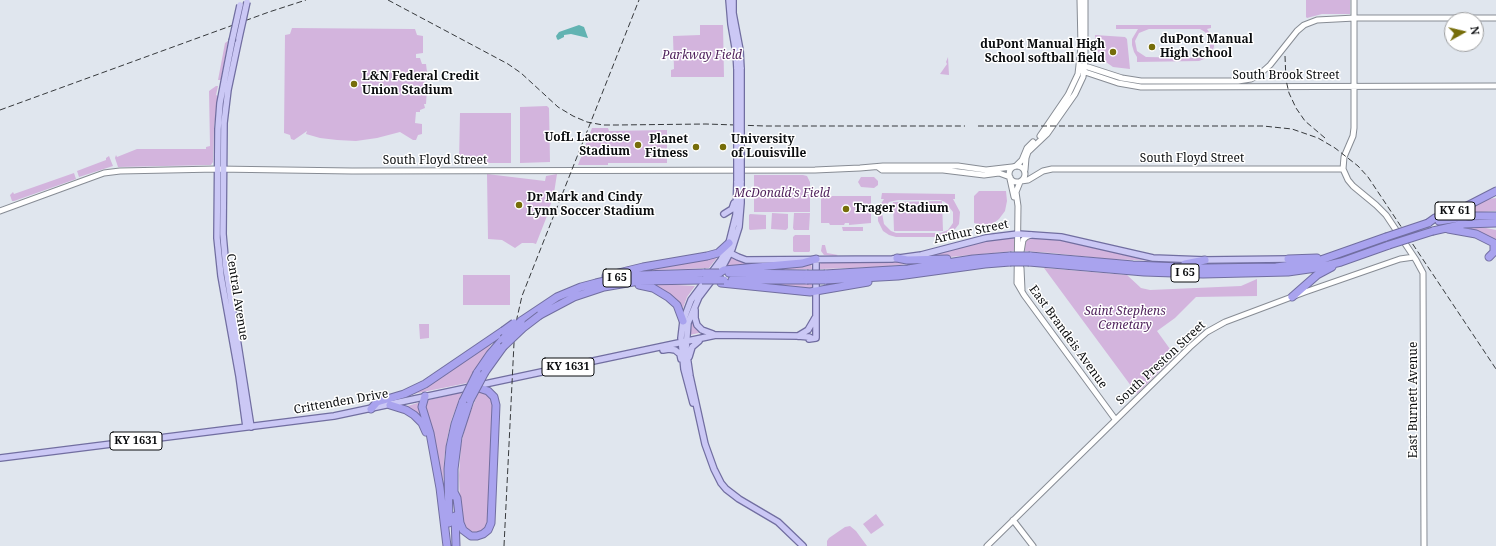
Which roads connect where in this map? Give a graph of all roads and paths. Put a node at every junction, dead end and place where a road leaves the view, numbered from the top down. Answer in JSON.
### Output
{"nodes":[{"id":1,"x":729,"y":0,"type":"edge"},
{"id":2,"x":733,"y":0,"type":"edge"},
{"id":3,"x":1080,"y":0,"type":"edge"},
{"id":4,"x":1085,"y":0,"type":"edge"},
{"id":5,"x":1354,"y":0,"type":"edge"},
{"id":6,"x":244,"y":2,"type":"edge"},
{"id":7,"x":1083,"y":16,"type":"junction"},
{"id":8,"x":1355,"y":18,"type":"junction"},
{"id":9,"x":1496,"y":18,"type":"edge"},
{"id":10,"x":1082,"y":68,"type":"junction"},
{"id":11,"x":739,"y":69,"type":"junction"},
{"id":12,"x":1355,"y":86,"type":"junction"},
{"id":13,"x":1496,"y":86,"type":"edge"},
{"id":14,"x":878,"y":167,"type":"junction"},
{"id":15,"x":1012,"y":167,"type":"junction"},
{"id":16,"x":1343,"y":168,"type":"junction"},
{"id":17,"x":220,"y":169,"type":"junction"},
{"id":18,"x":1025,"y":171,"type":"junction"},
{"id":19,"x":1041,"y":172,"type":"junction"},
{"id":20,"x":1010,"y":178,"type":"junction"},
{"id":21,"x":739,"y":181,"type":"junction"},
{"id":22,"x":1021,"y":182,"type":"junction"},
{"id":23,"x":737,"y":189,"type":"junction"},
{"id":24,"x":1496,"y":191,"type":"edge"},
{"id":25,"x":1496,"y":196,"type":"edge"},
{"id":26,"x":1483,"y":199,"type":"junction"},
{"id":27,"x":0,"y":211,"type":"edge"},
{"id":28,"x":724,"y":214,"type":"dead end"},
{"id":29,"x":1018,"y":214,"type":"junction"},
{"id":30,"x":1496,"y":216,"type":"edge"},
{"id":31,"x":1428,"y":223,"type":"junction"},
{"id":32,"x":1496,"y":223,"type":"edge"},
{"id":33,"x":1472,"y":224,"type":"junction"},
{"id":34,"x":1496,"y":228,"type":"edge"},
{"id":35,"x":1436,"y":230,"type":"junction"},
{"id":36,"x":1018,"y":234,"type":"junction"},
{"id":37,"x":1031,"y":235,"type":"junction"},
{"id":38,"x":1495,"y":243,"type":"edge"},
{"id":39,"x":731,"y":245,"type":"junction"},
{"id":40,"x":730,"y":252,"type":"junction"},
{"id":41,"x":1332,"y":257,"type":"junction"},
{"id":42,"x":1414,"y":257,"type":"junction"},
{"id":43,"x":1489,"y":257,"type":"dead end"},
{"id":44,"x":897,"y":258,"type":"junction"},
{"id":45,"x":816,"y":259,"type":"junction"},
{"id":46,"x":1010,"y":259,"type":"junction"},
{"id":47,"x":1029,"y":259,"type":"junction"},
{"id":48,"x":1288,"y":259,"type":"joint"},
{"id":49,"x":1205,"y":260,"type":"junction"},
{"id":50,"x":953,"y":262,"type":"junction"},
{"id":51,"x":1341,"y":262,"type":"junction"},
{"id":52,"x":1176,"y":266,"type":"junction"},
{"id":53,"x":730,"y":271,"type":"junction"},
{"id":54,"x":807,"y":277,"type":"junction"},
{"id":55,"x":825,"y":277,"type":"junction"},
{"id":56,"x":883,"y":277,"type":"junction"},
{"id":57,"x":604,"y":281,"type":"junction"},
{"id":58,"x":723,"y":281,"type":"junction"},
{"id":59,"x":620,"y":284,"type":"junction"},
{"id":60,"x":816,"y":292,"type":"junction"},
{"id":61,"x":1024,"y":295,"type":"junction"},
{"id":62,"x":1292,"y":297,"type":"junction"},
{"id":63,"x":696,"y":302,"type":"junction"},
{"id":64,"x":816,"y":316,"type":"junction"},
{"id":65,"x":683,"y":322,"type":"junction"},
{"id":66,"x":503,"y":335,"type":"junction"},
{"id":67,"x":716,"y":335,"type":"junction"},
{"id":68,"x":798,"y":336,"type":"junction"},
{"id":69,"x":814,"y":338,"type":"junction"},
{"id":70,"x":699,"y":341,"type":"junction"},
{"id":71,"x":684,"y":342,"type":"junction"},
{"id":72,"x":657,"y":348,"type":"junction"},
{"id":73,"x":686,"y":362,"type":"junction"},
{"id":74,"x":472,"y":386,"type":"junction"},
{"id":75,"x":425,"y":396,"type":"junction"},
{"id":76,"x":466,"y":400,"type":"junction"},
{"id":77,"x":390,"y":405,"type":"junction"},
{"id":78,"x":371,"y":408,"type":"junction"},
{"id":79,"x":1115,"y":420,"type":"junction"},
{"id":80,"x":248,"y":427,"type":"junction"},
{"id":81,"x":0,"y":458,"type":"edge"},
{"id":82,"x":435,"y":460,"type":"junction"},
{"id":83,"x":454,"y":492,"type":"junction"},
{"id":84,"x":1013,"y":520,"type":"junction"},
{"id":85,"x":449,"y":546,"type":"edge"},
{"id":86,"x":456,"y":546,"type":"edge"},
{"id":87,"x":802,"y":546,"type":"edge"},
{"id":88,"x":987,"y":546,"type":"edge"},
{"id":89,"x":1033,"y":546,"type":"edge"},
{"id":90,"x":1424,"y":546,"type":"edge"}],
"edges":[{"from":1,"to":11,"type":"main road"},
{"from":2,"to":11,"type":"main road"},
{"from":3,"to":7,"type":"street"},
{"from":4,"to":7,"type":"street"},
{"from":5,"to":8,"type":"street"},
{"from":6,"to":17,"type":"main road","bridge":true},
{"from":6,"to":17,"type":"main road","bridge":true},
{"from":7,"to":10,"type":"street"},
{"from":8,"to":9,"type":"street","name":"South Brook Street"},
{"from":8,"to":10,"type":"street","name":"South Brook Street"},
{"from":8,"to":12,"type":"street"},
{"from":10,"to":12,"type":"street","name":"South Brook Street"},
{"from":10,"to":15,"type":"street"},
{"from":10,"to":18,"type":"street"},
{"from":11,"to":21,"type":"main road","bridge":true},
{"from":12,"to":13,"type":"street","name":"South Brook Street"},
{"from":12,"to":16,"type":"street"},
{"from":14,"to":15,"type":"street","name":"South Floyd Street"},
{"from":14,"to":17,"type":"street","name":"South Floyd Street"},
{"from":14,"to":20,"type":"street","name":"South Floyd Street"},
{"from":15,"to":18,"type":"street"},
{"from":15,"to":20,"type":"street"},
{"from":16,"to":19,"type":"street","name":"South Floyd Street"},
{"from":16,"to":42,"type":"street","name":"East Burnett Avenue"},
{"from":17,"to":27,"type":"street","name":"South Floyd Street"},
{"from":17,"to":80,"type":"main road","name":"Central Avenue"},
{"from":18,"to":19,"type":"street","name":"South Floyd Street"},
{"from":18,"to":22,"type":"street"},
{"from":19,"to":22,"type":"street","name":"South Floyd Street"},
{"from":20,"to":22,"type":"street"},
{"from":20,"to":29,"type":"street","name":"East Brandeis Avenue"},
{"from":21,"to":23,"type":"main road"},
{"from":21,"to":39,"type":"main road"},
{"from":22,"to":29,"type":"street","name":"East Brandeis Avenue"},
{"from":23,"to":28,"type":"main road"},
{"from":23,"to":39,"type":"main road"},
{"from":24,"to":26,"type":"highway"},
{"from":25,"to":26,"type":"highway","number":"KY 61"},
{"from":26,"to":31,"type":"highway","number":"KY 61"},
{"from":29,"to":36,"type":"street","name":"East Brandeis Avenue"},
{"from":30,"to":31,"type":"highway","number":"I 65"},
{"from":31,"to":41,"type":"highway","number":"I 65","bridge":true},
{"from":32,"to":33,"type":"highway","number":"I 65"},
{"from":33,"to":34,"type":"highway"},
{"from":33,"to":35,"type":"highway","number":"I 65"},
{"from":35,"to":38,"type":"highway","number":"KY 61"},
{"from":35,"to":51,"type":"highway","number":"I 65","bridge":true},
{"from":36,"to":37,"type":"main road","name":"Arthur Street"},
{"from":36,"to":44,"type":"main road","name":"Arthur Street"},
{"from":36,"to":61,"type":"street","name":"East Brandeis Avenue"},
{"from":37,"to":49,"type":"main road","name":"Arthur Street"},
{"from":37,"to":61,"type":"street"},
{"from":38,"to":43,"type":"highway"},
{"from":39,"to":40,"type":"main road"},
{"from":39,"to":57,"type":"highway"},
{"from":39,"to":65,"type":"main road"},
{"from":40,"to":45,"type":"main road","name":"Arthur Street"},
{"from":40,"to":63,"type":"main road"},
{"from":41,"to":48,"type":"highway"},
{"from":41,"to":52,"type":"highway","number":"I 65"},
{"from":42,"to":62,"type":"street","name":"South Preston Street"},
{"from":42,"to":90,"type":"street","name":"East Burnett Avenue"},
{"from":44,"to":45,"type":"main road","name":"Arthur Street"},
{"from":44,"to":50,"type":"highway"},
{"from":45,"to":53,"type":"highway"},
{"from":45,"to":60,"type":"main road"},
{"from":46,"to":47,"type":"highway","number":"I 65","bridge":true},
{"from":46,"to":50,"type":"highway","number":"I 65"},
{"from":46,"to":56,"type":"highway","number":"I 65"},
{"from":47,"to":51,"type":"highway","number":"I 65"},
{"from":47,"to":52,"type":"highway","number":"I 65"},
{"from":48,"to":49,"type":"main road","name":"Arthur Street"},
{"from":49,"to":52,"type":"highway"},
{"from":50,"to":55,"type":"highway","number":"I 65"},
{"from":51,"to":62,"type":"highway"},
{"from":53,"to":54,"type":"highway","number":"I 65"},
{"from":53,"to":57,"type":"highway","number":"I 65","bridge":true},
{"from":54,"to":55,"type":"highway","number":"I 65","bridge":true},
{"from":54,"to":58,"type":"highway","number":"I 65"},
{"from":55,"to":56,"type":"highway","number":"I 65"},
{"from":56,"to":60,"type":"highway"},
{"from":57,"to":66,"type":"highway","number":"I 65","bridge":true},
{"from":58,"to":59,"type":"highway","number":"I 65","bridge":true},
{"from":58,"to":60,"type":"highway"},
{"from":59,"to":65,"type":"highway"},
{"from":59,"to":76,"type":"highway","number":"I 65","bridge":true},
{"from":60,"to":64,"type":"main road"},
{"from":61,"to":79,"type":"street","name":"East Brandeis Avenue"},
{"from":62,"to":79,"type":"street","name":"South Preston Street"},
{"from":63,"to":67,"type":"main road"},
{"from":63,"to":71,"type":"main road"},
{"from":64,"to":68,"type":"main road"},
{"from":64,"to":69,"type":"main road"},
{"from":65,"to":71,"type":"main road"},
{"from":66,"to":76,"type":"highway","number":"I 65","bridge":true},
{"from":66,"to":78,"type":"highway"},
{"from":67,"to":68,"type":"main road","name":"Crittenden Drive"},
{"from":67,"to":71,"type":"main road","name":"Crittenden Drive"},
{"from":68,"to":69,"type":"main road","name":"Crittenden Drive"},
{"from":69,"to":70,"type":"main road","name":"Crittenden Drive"},
{"from":70,"to":71,"type":"main road","name":"Crittenden Drive"},
{"from":70,"to":73,"type":"main road"},
{"from":71,"to":72,"type":"main road","name":"Crittenden Drive","number":"KY 1631"},
{"from":71,"to":73,"type":"main road"},
{"from":72,"to":73,"type":"main road"},
{"from":72,"to":74,"type":"main road","name":"Crittenden Drive","number":"KY 1631"},
{"from":73,"to":87,"type":"main road"},
{"from":74,"to":75,"type":"main road","name":"Crittenden Drive","number":"KY 1631"},
{"from":74,"to":83,"type":"highway"},
{"from":75,"to":77,"type":"main road","name":"Crittenden Drive","number":"KY 1631"},
{"from":75,"to":82,"type":"highway"},
{"from":76,"to":83,"type":"highway","number":"I 65"},
{"from":76,"to":85,"type":"highway","number":"I 65"},
{"from":77,"to":78,"type":"main road","name":"Crittenden Drive","number":"KY 1631"},
{"from":77,"to":82,"type":"highway"},
{"from":78,"to":80,"type":"main road","name":"Crittenden Drive","number":"KY 1631"},
{"from":79,"to":84,"type":"street","name":"South Preston Street"},
{"from":80,"to":81,"type":"main road","name":"Crittenden Drive","number":"KY 1631"},
{"from":82,"to":85,"type":"highway"},
{"from":83,"to":86,"type":"highway","number":"I 65"},
{"from":84,"to":88,"type":"street","name":"South Preston Street"},
{"from":84,"to":89,"type":"street"}]}
